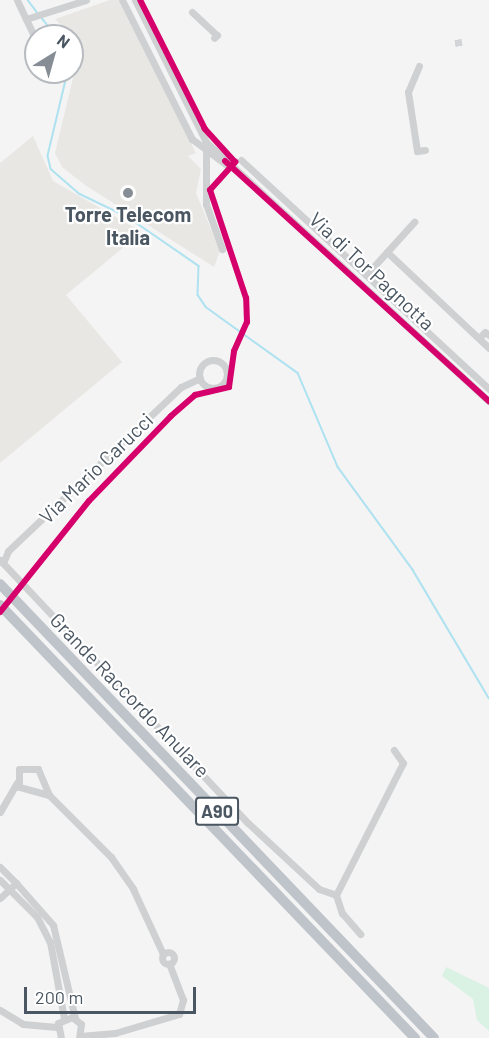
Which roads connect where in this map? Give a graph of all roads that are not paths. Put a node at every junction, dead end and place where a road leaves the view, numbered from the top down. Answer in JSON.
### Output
{"nodes":[{"id":1,"x":17,"y":0,"type":"edge"},
{"id":2,"x":86,"y":0,"type":"edge"},
{"id":3,"x":122,"y":0,"type":"edge"},
{"id":4,"x":135,"y":0,"type":"edge"},
{"id":5,"x":192,"y":12,"type":"dead end"},
{"id":6,"x":26,"y":19,"type":"junction"},
{"id":7,"x":28,"y":24,"type":"edge"},
{"id":8,"x":214,"y":38,"type":"dead end"},
{"id":9,"x":418,"y":66,"type":"dead end"},
{"id":10,"x":206,"y":142,"type":"junction"},
{"id":11,"x":425,"y":150,"type":"dead end"},
{"id":12,"x":206,"y":155,"type":"junction"},
{"id":13,"x":241,"y":160,"type":"dead end"},
{"id":14,"x":231,"y":166,"type":"junction"},
{"id":15,"x":414,"y":222,"type":"dead end"},
{"id":16,"x":222,"y":249,"type":"dead end"},
{"id":17,"x":387,"y":252,"type":"junction"},
{"id":18,"x":366,"y":275,"type":"junction"},
{"id":19,"x":489,"y":335,"type":"edge"},
{"id":20,"x":479,"y":338,"type":"junction"},
{"id":21,"x":489,"y":348,"type":"edge"},
{"id":22,"x":200,"y":378,"type":"junction"},
{"id":23,"x":489,"y":389,"type":"edge"},
{"id":24,"x":489,"y":401,"type":"edge"},
{"id":25,"x":1,"y":562,"type":"edge"},
{"id":26,"x":0,"y":584,"type":"edge"},
{"id":27,"x":0,"y":605,"type":"edge"},
{"id":28,"x":394,"y":750,"type":"dead end"},
{"id":29,"x":42,"y":780,"type":"junction"},
{"id":30,"x":17,"y":783,"type":"junction"},
{"id":31,"x":24,"y":790,"type":"junction"},
{"id":32,"x":33,"y":790,"type":"junction"},
{"id":33,"x":49,"y":795,"type":"junction"},
{"id":34,"x":12,"y":797,"type":"junction"},
{"id":35,"x":0,"y":812,"type":"edge"},
{"id":36,"x":0,"y":867,"type":"edge"},
{"id":37,"x":0,"y":880,"type":"edge"},
{"id":38,"x":16,"y":883,"type":"junction"},
{"id":39,"x":8,"y":888,"type":"junction"},
{"id":40,"x":336,"y":895,"type":"junction"},
{"id":41,"x":0,"y":898,"type":"edge"},
{"id":42,"x":360,"y":934,"type":"dead end"},
{"id":43,"x":0,"y":1010,"type":"edge"},
{"id":44,"x":64,"y":1018,"type":"junction"},
{"id":45,"x":75,"y":1018,"type":"junction"},
{"id":46,"x":81,"y":1024,"type":"junction"},
{"id":47,"x":58,"y":1034,"type":"edge"},
{"id":48,"x":106,"y":1034,"type":"junction"},
{"id":49,"x":80,"y":1037,"type":"edge"},
{"id":50,"x":415,"y":1038,"type":"edge"},
{"id":51,"x":434,"y":1038,"type":"edge"}],
"edges":[{"from":1,"to":6,"type":"street"},
{"from":2,"to":6,"type":"street"},
{"from":3,"to":12,"type":"street","name":"Via di Tor Pagnotta"},
{"from":4,"to":10,"type":"street","name":"Via di Tor Pagnotta"},
{"from":5,"to":8,"type":"street"},
{"from":6,"to":7,"type":"street"},
{"from":9,"to":11,"type":"street"},
{"from":10,"to":12,"type":"street"},
{"from":10,"to":14,"type":"street","name":"Via di Tor Pagnotta"},
{"from":12,"to":14,"type":"street","name":"Via di Tor Pagnotta"},
{"from":12,"to":16,"type":"street"},
{"from":13,"to":18,"type":"street"},
{"from":14,"to":24,"type":"street","name":"Via di Tor Pagnotta"},
{"from":15,"to":17,"type":"street"},
{"from":17,"to":18,"type":"street"},
{"from":17,"to":20,"type":"street"},
{"from":18,"to":23,"type":"street"},
{"from":19,"to":20,"type":"street"},
{"from":20,"to":21,"type":"street"},
{"from":22,"to":22,"type":"street"},
{"from":22,"to":25,"type":"street","name":"Via Mario Carucci"},
{"from":25,"to":40,"type":"street"},
{"from":26,"to":51,"type":"highway","name":"Grande Raccordo Anulare","number":"A90"},
{"from":27,"to":50,"type":"highway","name":"Grande Raccordo Anulare","number":"A90"},
{"from":28,"to":40,"type":"street"},
{"from":29,"to":30,"type":"street"},
{"from":29,"to":32,"type":"street"},
{"from":29,"to":33,"type":"street"},
{"from":30,"to":31,"type":"street"},
{"from":30,"to":34,"type":"street"},
{"from":31,"to":32,"type":"street"},
{"from":31,"to":34,"type":"street"},
{"from":32,"to":33,"type":"street"},
{"from":33,"to":48,"type":"street"},
{"from":34,"to":35,"type":"street"},
{"from":36,"to":38,"type":"street"},
{"from":37,"to":39,"type":"street"},
{"from":38,"to":39,"type":"street"},
{"from":38,"to":45,"type":"street"},
{"from":39,"to":41,"type":"street"},
{"from":39,"to":44,"type":"street"},
{"from":40,"to":42,"type":"street"},
{"from":43,"to":47,"type":"street"},
{"from":44,"to":45,"type":"street"},
{"from":44,"to":47,"type":"street"},
{"from":45,"to":46,"type":"street"},
{"from":46,"to":48,"type":"street"},
{"from":46,"to":49,"type":"street"},
{"from":48,"to":49,"type":"street"}]}
